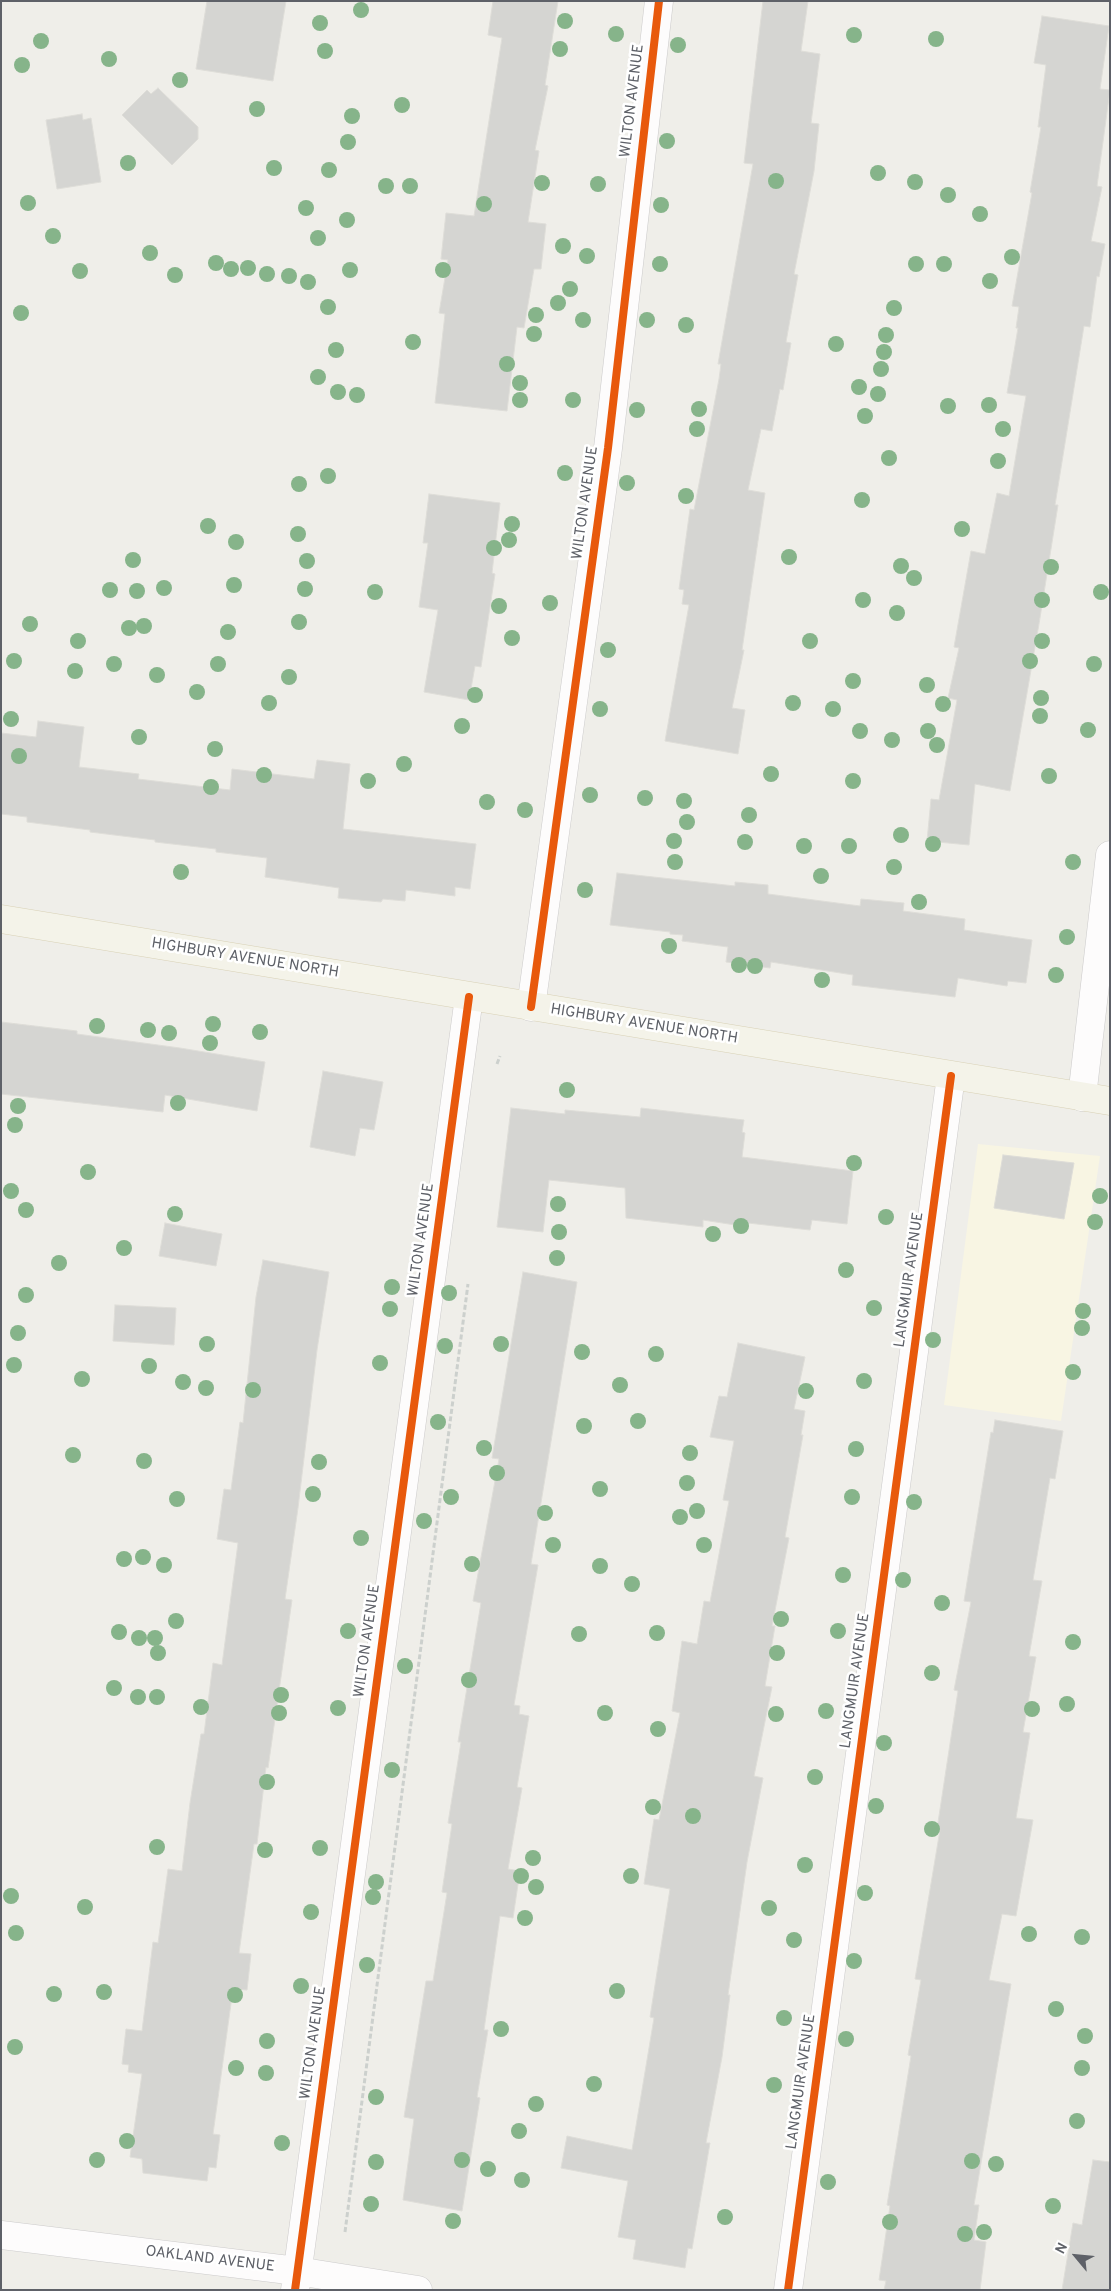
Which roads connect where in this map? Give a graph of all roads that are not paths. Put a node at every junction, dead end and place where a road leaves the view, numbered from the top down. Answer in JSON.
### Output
{"nodes":[{"id":1,"x":658,"y":1,"type":"edge"},
{"id":2,"x":1110,"y":855,"type":"edge"},
{"id":3,"x":1,"y":919,"type":"edge"},
{"id":4,"x":469,"y":997,"type":"junction"},
{"id":5,"x":531,"y":1006,"type":"junction"},
{"id":6,"x":951,"y":1076,"type":"junction"},
{"id":7,"x":1082,"y":1097,"type":"junction"},
{"id":8,"x":1110,"y":1101,"type":"edge"},
{"id":9,"x":1,"y":2235,"type":"edge"},
{"id":10,"x":296,"y":2280,"type":"edge"},
{"id":11,"x":418,"y":2290,"type":"edge"},
{"id":12,"x":788,"y":2290,"type":"edge"}],
"edges":[{"from":1,"to":5,"type":"street","name":"WILTON AVENUE"},
{"from":2,"to":7,"type":"street"},
{"from":3,"to":4,"type":"main road","name":"HIGHBURY AVENUE NORTH"},
{"from":4,"to":5,"type":"main road","name":"HIGHBURY AVENUE NORTH"},
{"from":4,"to":10,"type":"street","name":"WILTON AVENUE"},
{"from":5,"to":6,"type":"main road","name":"HIGHBURY AVENUE NORTH"},
{"from":6,"to":7,"type":"main road","name":"HIGHBURY AVENUE NORTH"},
{"from":6,"to":12,"type":"street","name":"LANGMUIR AVENUE"},
{"from":7,"to":8,"type":"main road","name":"HIGHBURY AVENUE NORTH"},
{"from":9,"to":10,"type":"street","name":"OAKLAND AVENUE"},
{"from":10,"to":11,"type":"street","name":"OAKLAND AVENUE"}]}
